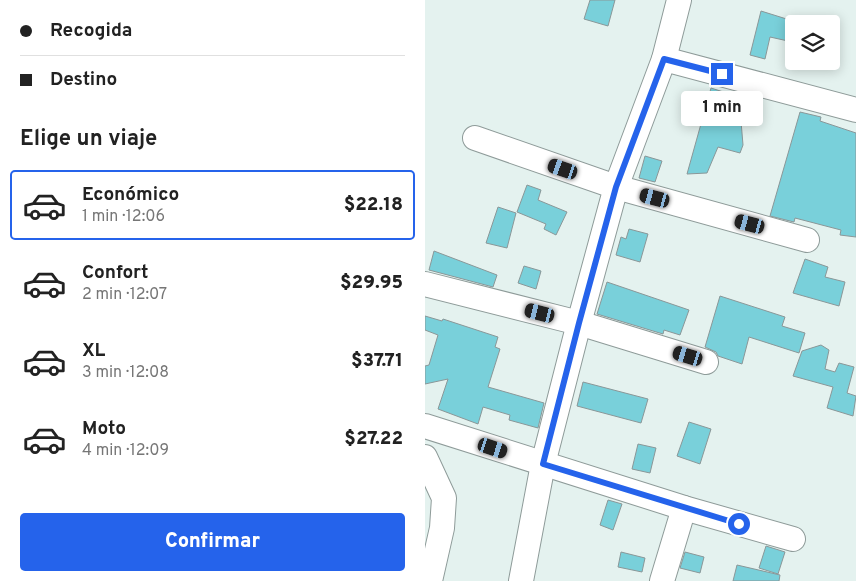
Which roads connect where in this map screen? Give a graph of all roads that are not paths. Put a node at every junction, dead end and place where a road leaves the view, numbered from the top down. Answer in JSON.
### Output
{"nodes":[{"id":1,"x":679,"y":0,"type":"edge"},
{"id":2,"x":664,"y":59,"type":"junction"},
{"id":3,"x":856,"y":110,"type":"edge"},
{"id":4,"x":475,"y":138,"type":"dead end"},
{"id":5,"x":616,"y":187,"type":"junction"},
{"id":6,"x":807,"y":240,"type":"dead end"},
{"id":7,"x":425,"y":284,"type":"edge"},
{"id":8,"x":579,"y":323,"type":"junction"},
{"id":9,"x":706,"y":362,"type":"dead end"},
{"id":10,"x":425,"y":426,"type":"edge"},
{"id":11,"x":425,"y":457,"type":"edge"},
{"id":12,"x":543,"y":464,"type":"junction"},
{"id":13,"x":684,"y":508,"type":"junction"},
{"id":14,"x":793,"y":539,"type":"dead end"},
{"id":15,"x":430,"y":581,"type":"edge"},
{"id":16,"x":521,"y":581,"type":"edge"},
{"id":17,"x":662,"y":581,"type":"edge"}],
"edges":[{"from":1,"to":2,"type":"street"},
{"from":2,"to":3,"type":"street"},
{"from":2,"to":5,"type":"street"},
{"from":4,"to":5,"type":"street"},
{"from":5,"to":6,"type":"street"},
{"from":5,"to":8,"type":"street"},
{"from":7,"to":8,"type":"street"},
{"from":8,"to":9,"type":"street"},
{"from":8,"to":12,"type":"street"},
{"from":10,"to":12,"type":"street"},
{"from":11,"to":15,"type":"street"},
{"from":12,"to":13,"type":"street"},
{"from":12,"to":16,"type":"street"},
{"from":13,"to":14,"type":"street"},
{"from":13,"to":17,"type":"street"}]}
